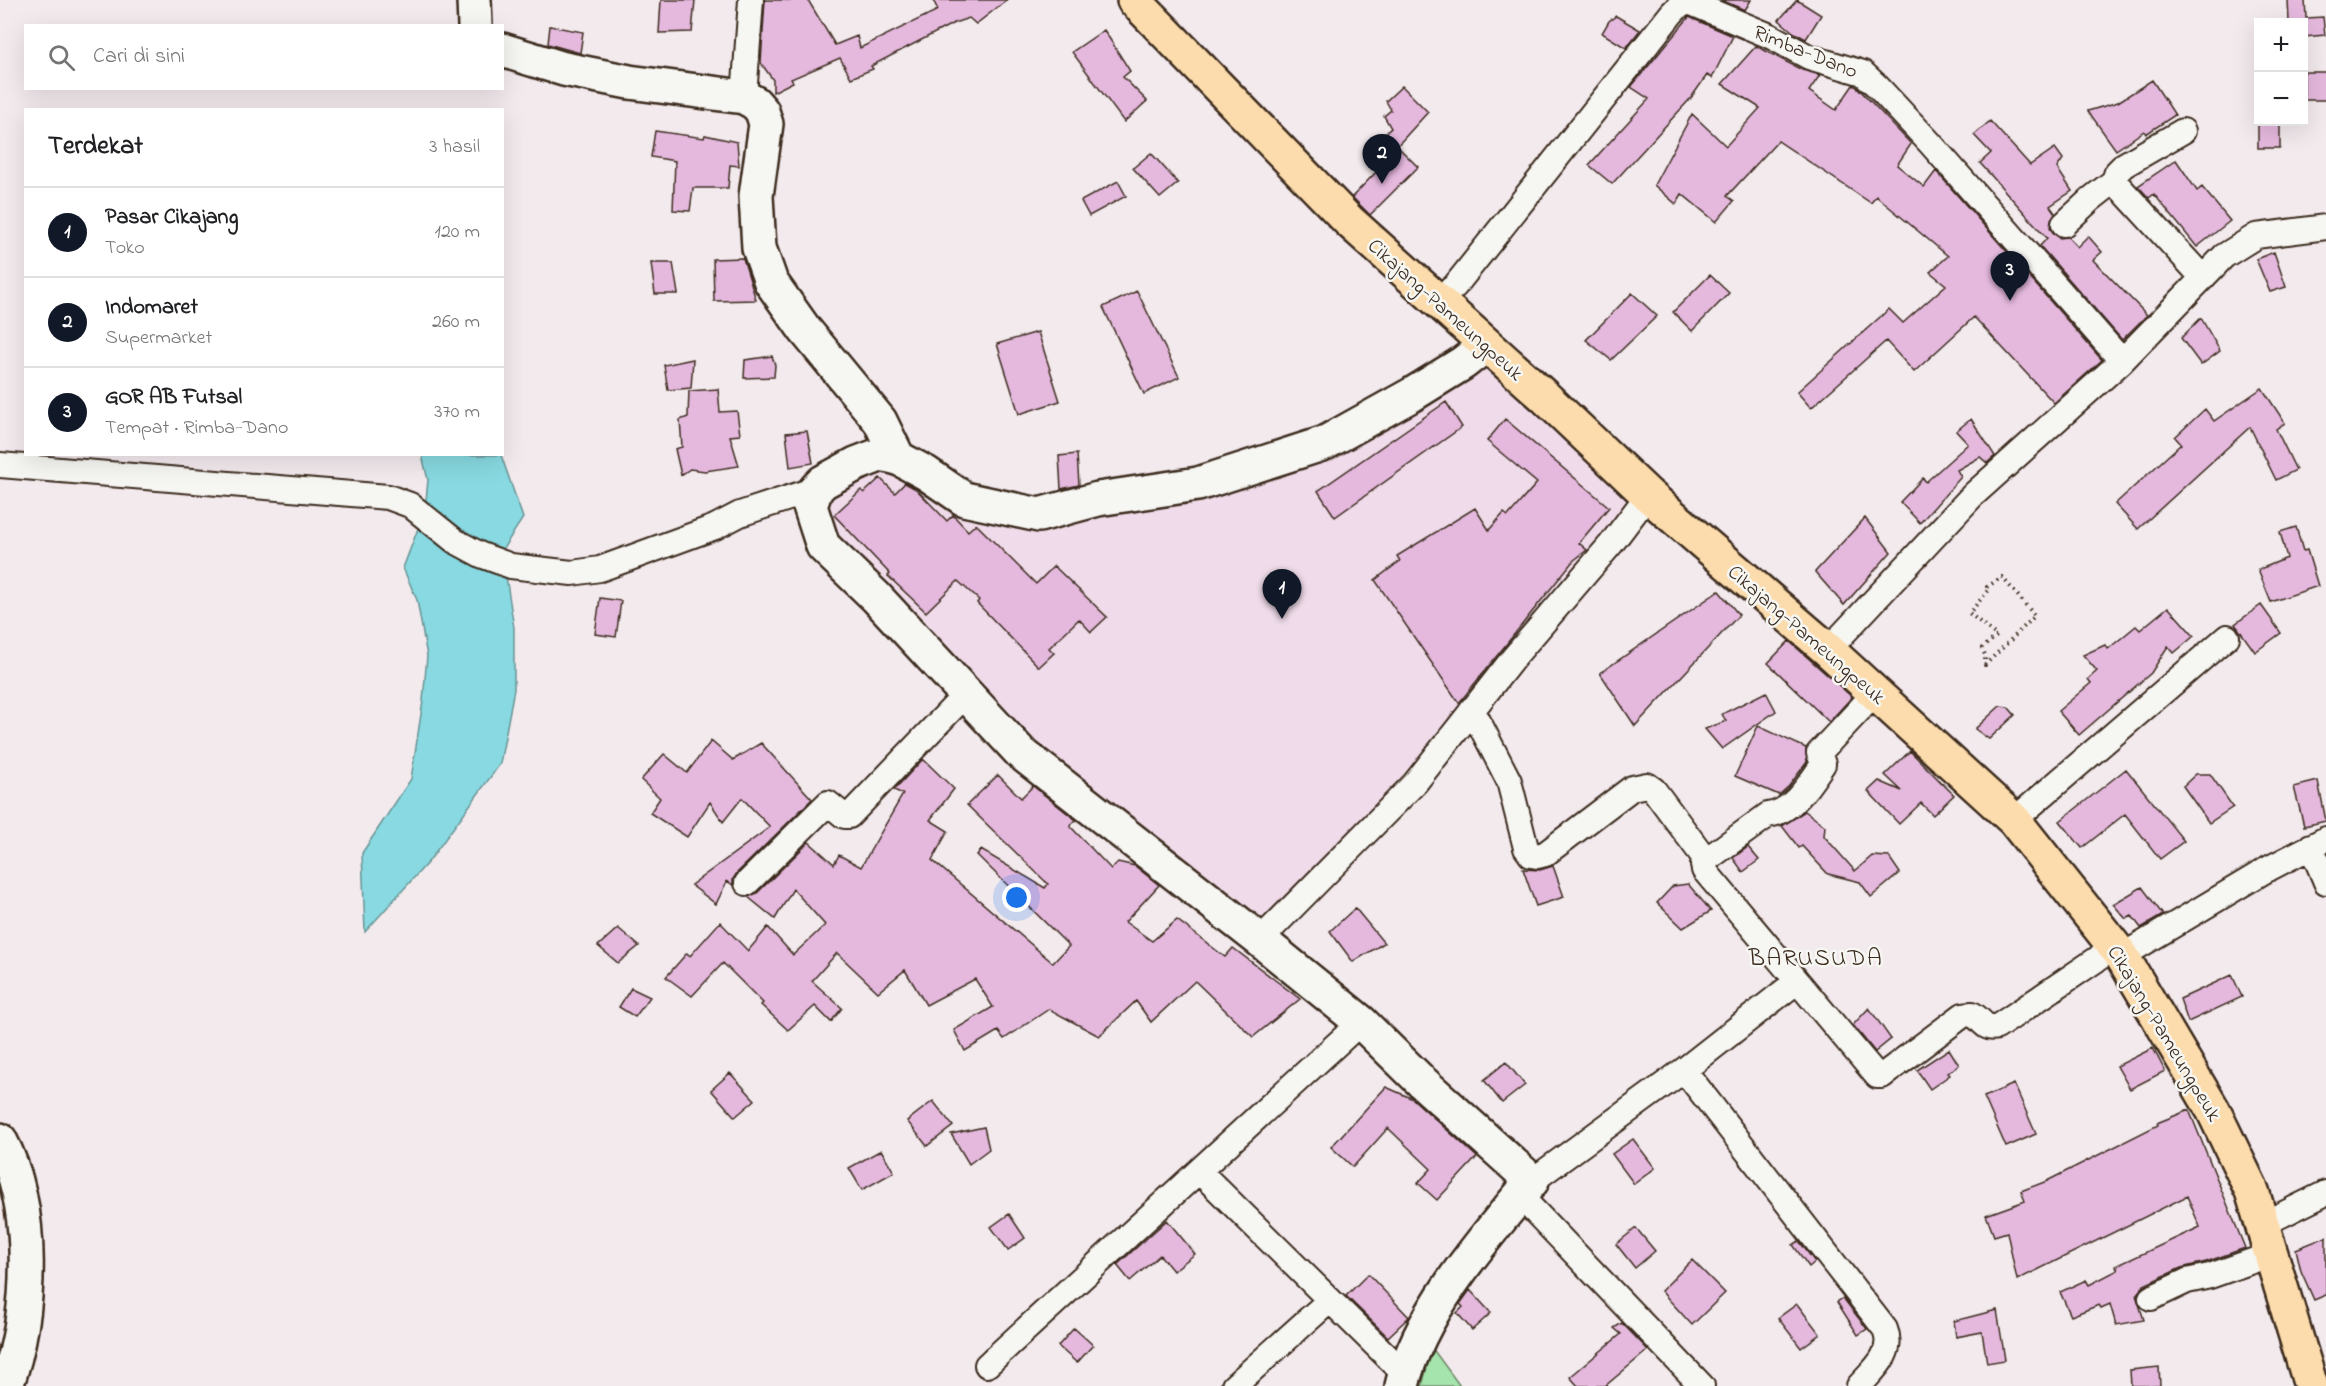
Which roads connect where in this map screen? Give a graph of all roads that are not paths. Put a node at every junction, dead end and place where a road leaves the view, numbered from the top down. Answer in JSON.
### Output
{"nodes":[{"id":1,"x":474,"y":0,"type":"edge"},
{"id":2,"x":751,"y":0,"type":"edge"},
{"id":3,"x":1134,"y":0,"type":"edge"},
{"id":4,"x":474,"y":24,"type":"edge"},
{"id":5,"x":504,"y":51,"type":"edge"},
{"id":6,"x":744,"y":97,"type":"junction"},
{"id":7,"x":2183,"y":131,"type":"dead end"},
{"id":8,"x":2114,"y":182,"type":"junction"},
{"id":9,"x":2064,"y":224,"type":"dead end"},
{"id":10,"x":2326,"y":227,"type":"edge"},
{"id":11,"x":2204,"y":278,"type":"junction"},
{"id":12,"x":1437,"y":301,"type":"junction"},
{"id":13,"x":1486,"y":345,"type":"junction"},
{"id":14,"x":2122,"y":361,"type":"junction"},
{"id":15,"x":898,"y":458,"type":"junction"},
{"id":16,"x":0,"y":465,"type":"edge"},
{"id":17,"x":816,"y":489,"type":"junction"},
{"id":18,"x":1648,"y":495,"type":"junction"},
{"id":19,"x":2227,"y":637,"type":"dead end"},
{"id":20,"x":1828,"y":650,"type":"junction"},
{"id":21,"x":1875,"y":693,"type":"junction"},
{"id":22,"x":966,"y":694,"type":"junction"},
{"id":23,"x":1472,"y":709,"type":"junction"},
{"id":24,"x":2014,"y":820,"type":"junction"},
{"id":25,"x":2319,"y":843,"type":"edge"},
{"id":26,"x":1706,"y":860,"type":"junction"},
{"id":27,"x":2326,"y":882,"type":"edge"},
{"id":28,"x":747,"y":883,"type":"dead end"},
{"id":29,"x":1260,"y":940,"type":"junction"},
{"id":30,"x":2119,"y":952,"type":"junction"},
{"id":31,"x":1796,"y":982,"type":"junction"},
{"id":32,"x":1361,"y":1022,"type":"junction"},
{"id":33,"x":1684,"y":1070,"type":"junction"},
{"id":34,"x":0,"y":1140,"type":"edge"},
{"id":35,"x":1199,"y":1171,"type":"junction"},
{"id":36,"x":1526,"y":1188,"type":"junction"},
{"id":37,"x":2326,"y":1193,"type":"edge"},
{"id":38,"x":2267,"y":1239,"type":"junction"},
{"id":39,"x":2151,"y":1298,"type":"dead end"},
{"id":40,"x":1330,"y":1300,"type":"junction"},
{"id":41,"x":987,"y":1365,"type":"dead end"},
{"id":42,"x":1403,"y":1380,"type":"edge"},
{"id":43,"x":6,"y":1386,"type":"edge"},
{"id":44,"x":1234,"y":1386,"type":"edge"},
{"id":45,"x":1702,"y":1386,"type":"edge"},
{"id":46,"x":1859,"y":1386,"type":"edge"},
{"id":47,"x":2311,"y":1386,"type":"edge"}],
"edges":[{"from":1,"to":4,"type":"street"},
{"from":2,"to":6,"type":"street"},
{"from":3,"to":12,"type":"main road","name":"Cikajang-Pameungpeuk"},
{"from":5,"to":6,"type":"street"},
{"from":6,"to":15,"type":"street"},
{"from":7,"to":8,"type":"street"},
{"from":8,"to":9,"type":"street"},
{"from":8,"to":11,"type":"street"},
{"from":10,"to":11,"type":"street"},
{"from":11,"to":14,"type":"street"},
{"from":12,"to":13,"type":"main road","name":"Cikajang-Pameungpeuk"},
{"from":12,"to":14,"type":"street","name":"Rimba-Dano"},
{"from":13,"to":15,"type":"street"},
{"from":13,"to":18,"type":"main road","name":"Cikajang-Pameungpeuk"},
{"from":14,"to":20,"type":"street"},
{"from":15,"to":17,"type":"street"},
{"from":16,"to":17,"type":"street"},
{"from":17,"to":22,"type":"street"},
{"from":18,"to":20,"type":"main road","name":"Cikajang-Pameungpeuk"},
{"from":18,"to":23,"type":"street"},
{"from":19,"to":24,"type":"street"},
{"from":20,"to":21,"type":"main road","name":"Cikajang-Pameungpeuk"},
{"from":21,"to":24,"type":"main road","name":"Cikajang-Pameungpeuk"},
{"from":21,"to":26,"type":"street"},
{"from":22,"to":28,"type":"street"},
{"from":22,"to":29,"type":"street"},
{"from":23,"to":26,"type":"street"},
{"from":23,"to":29,"type":"street"},
{"from":24,"to":30,"type":"main road","name":"Cikajang-Pameungpeuk"},
{"from":25,"to":27,"type":"street"},
{"from":25,"to":30,"type":"street"},
{"from":26,"to":31,"type":"street"},
{"from":29,"to":32,"type":"street"},
{"from":30,"to":31,"type":"street"},
{"from":30,"to":38,"type":"main road","name":"Cikajang-Pameungpeuk"},
{"from":31,"to":33,"type":"street"},
{"from":32,"to":35,"type":"street"},
{"from":32,"to":36,"type":"street"},
{"from":33,"to":36,"type":"street"},
{"from":33,"to":46,"type":"street"},
{"from":34,"to":43,"type":"street"},
{"from":35,"to":40,"type":"street"},
{"from":35,"to":41,"type":"street"},
{"from":36,"to":42,"type":"street"},
{"from":36,"to":45,"type":"street"},
{"from":37,"to":38,"type":"street"},
{"from":38,"to":39,"type":"street"},
{"from":38,"to":47,"type":"main road","name":"Cikajang-Pameungpeuk"},
{"from":40,"to":42,"type":"street"},
{"from":40,"to":44,"type":"street"}]}
